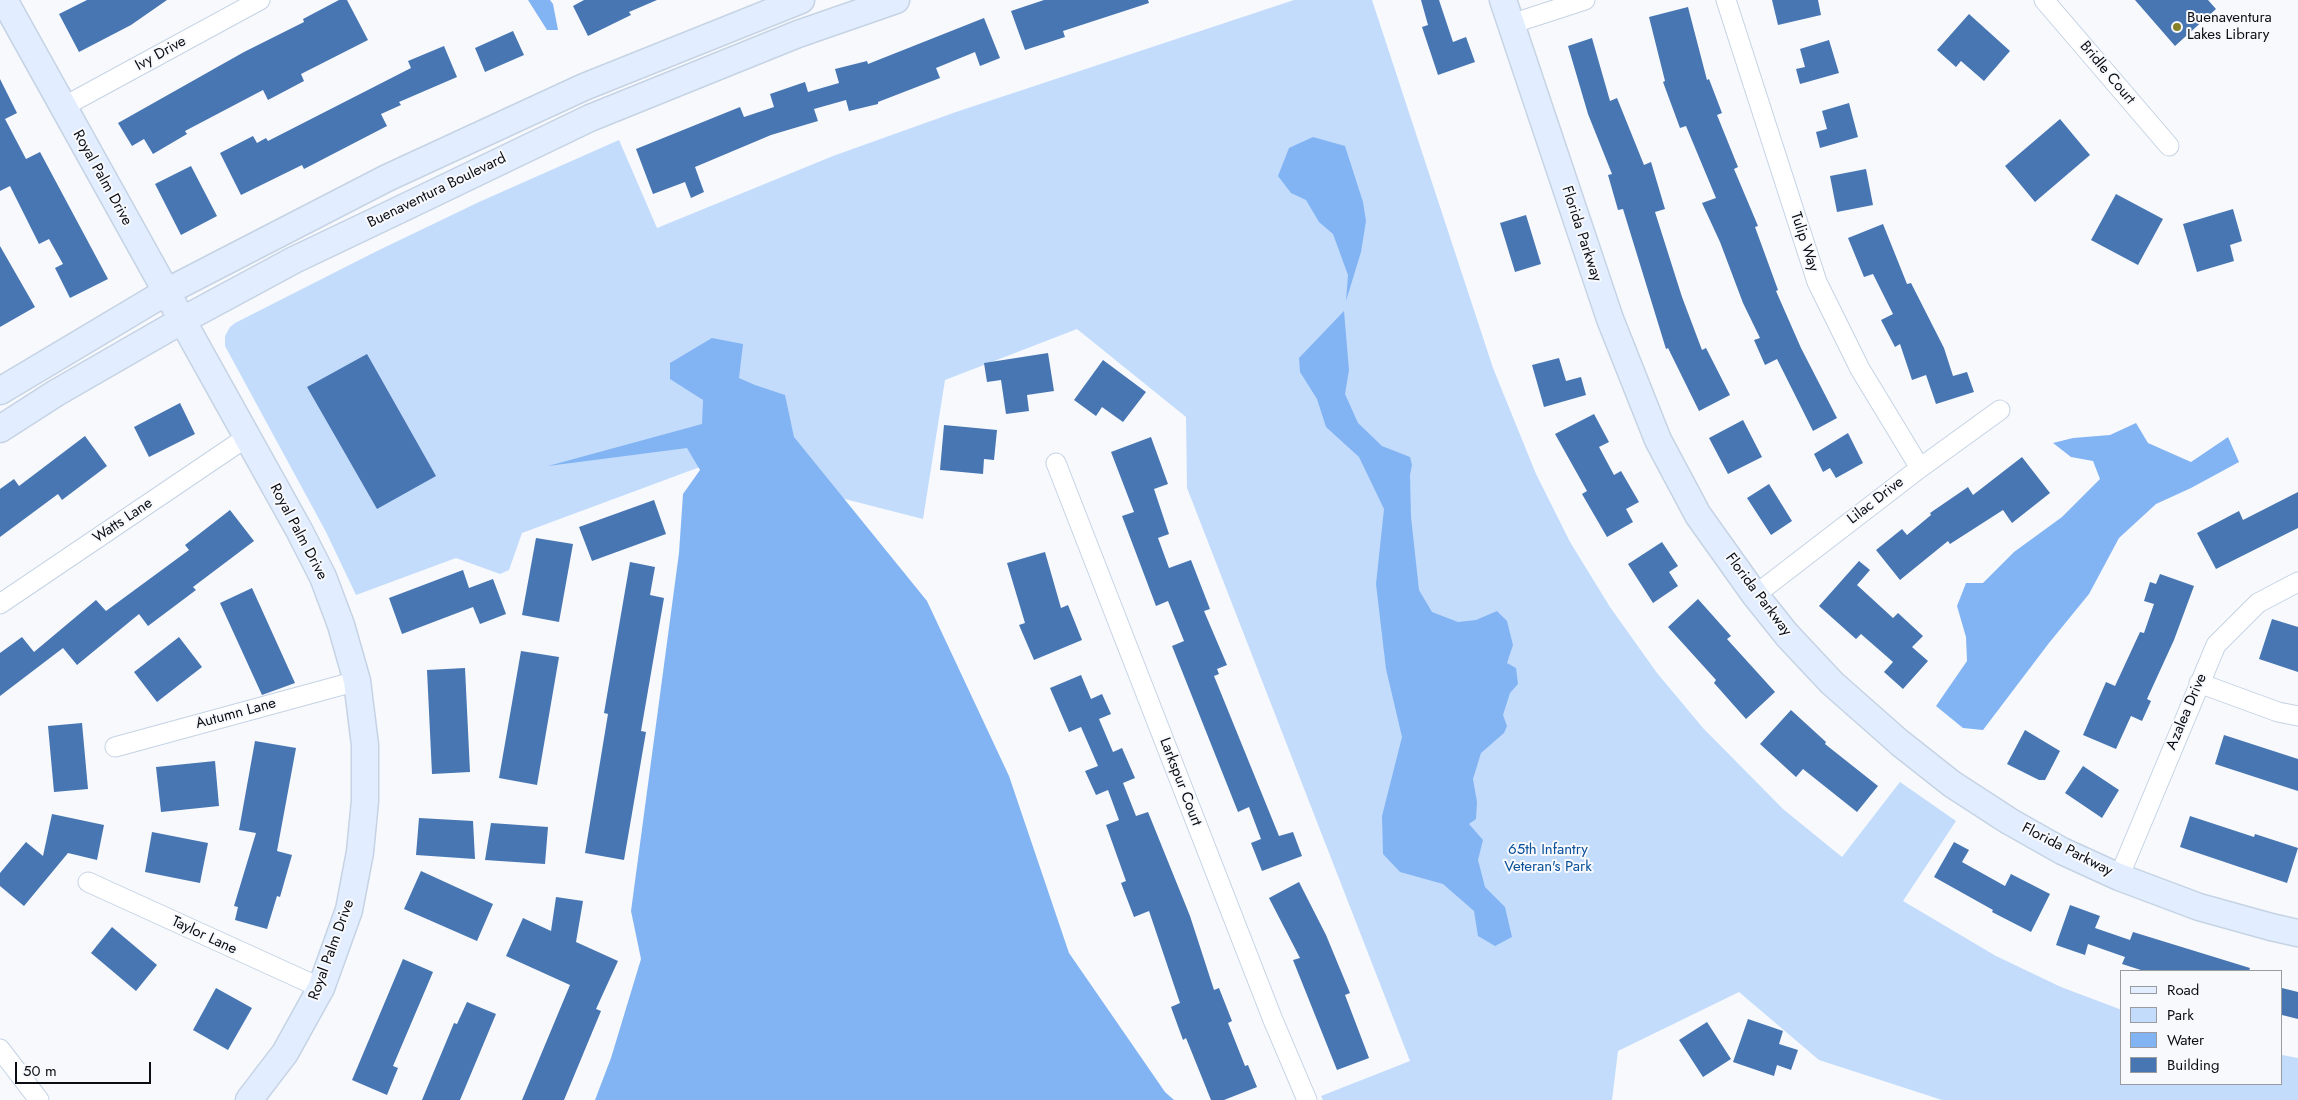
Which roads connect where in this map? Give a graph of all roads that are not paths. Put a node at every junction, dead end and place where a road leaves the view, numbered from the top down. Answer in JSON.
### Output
{"nodes":[{"id":1,"x":4,"y":0,"type":"edge"},
{"id":2,"x":260,"y":0,"type":"edge"},
{"id":3,"x":801,"y":0,"type":"edge"},
{"id":4,"x":896,"y":0,"type":"edge"},
{"id":5,"x":1503,"y":0,"type":"edge"},
{"id":6,"x":1585,"y":0,"type":"edge"},
{"id":7,"x":1726,"y":0,"type":"edge"},
{"id":8,"x":2044,"y":0,"type":"edge"},
{"id":9,"x":1511,"y":24,"type":"junction"},
{"id":10,"x":63,"y":107,"type":"junction"},
{"id":11,"x":2169,"y":146,"type":"dead end"},
{"id":12,"x":166,"y":292,"type":"junction"},
{"id":13,"x":181,"y":320,"type":"junction"},
{"id":14,"x":0,"y":391,"type":"edge"},
{"id":15,"x":2000,"y":410,"type":"dead end"},
{"id":16,"x":0,"y":429,"type":"edge"},
{"id":17,"x":247,"y":437,"type":"junction"},
{"id":18,"x":1056,"y":463,"type":"dead end"},
{"id":19,"x":1920,"y":468,"type":"junction"},
{"id":20,"x":2298,"y":582,"type":"edge"},
{"id":21,"x":1755,"y":595,"type":"junction"},
{"id":22,"x":0,"y":604,"type":"edge"},
{"id":23,"x":357,"y":681,"type":"junction"},
{"id":24,"x":2199,"y":683,"type":"junction"},
{"id":25,"x":2298,"y":716,"type":"edge"},
{"id":26,"x":116,"y":747,"type":"dead end"},
{"id":27,"x":2119,"y":876,"type":"junction"},
{"id":28,"x":88,"y":882,"type":"dead end"},
{"id":29,"x":2298,"y":932,"type":"edge"},
{"id":30,"x":321,"y":988,"type":"junction"},
{"id":31,"x":0,"y":1049,"type":"edge"},
{"id":32,"x":39,"y":1100,"type":"edge"},
{"id":33,"x":249,"y":1100,"type":"edge"},
{"id":34,"x":1306,"y":1100,"type":"edge"}],
"edges":[{"from":1,"to":10,"type":"street","name":"Royal Palm Drive"},
{"from":2,"to":10,"type":"street","name":"Ivy Drive"},
{"from":3,"to":12,"type":"street","name":"Buenaventura Boulevard"},
{"from":4,"to":13,"type":"street","name":"Buenaventura Boulevard"},
{"from":5,"to":9,"type":"street","name":"Florida Parkway"},
{"from":6,"to":9,"type":"street"},
{"from":7,"to":19,"type":"street","name":"Tulip Way"},
{"from":8,"to":11,"type":"street","name":"Bridle Court"},
{"from":9,"to":21,"type":"street","name":"Florida Parkway"},
{"from":10,"to":12,"type":"street","name":"Royal Palm Drive"},
{"from":12,"to":13,"type":"street","name":"Royal Palm Drive"},
{"from":12,"to":14,"type":"street","name":"Buenaventura Boulevard"},
{"from":13,"to":16,"type":"street","name":"Buenaventura Boulevard"},
{"from":13,"to":17,"type":"street","name":"Royal Palm Drive"},
{"from":15,"to":19,"type":"street","name":"Lilac Drive"},
{"from":17,"to":22,"type":"street","name":"Watts Lane"},
{"from":17,"to":23,"type":"street","name":"Royal Palm Drive"},
{"from":18,"to":34,"type":"street","name":"Larkspur Court"},
{"from":19,"to":21,"type":"street","name":"Lilac Drive"},
{"from":20,"to":24,"type":"street","name":"Azalea Drive"},
{"from":21,"to":27,"type":"street","name":"Florida Parkway"},
{"from":23,"to":26,"type":"street","name":"Autumn Lane"},
{"from":23,"to":30,"type":"street","name":"Royal Palm Drive"},
{"from":24,"to":25,"type":"street"},
{"from":24,"to":27,"type":"street","name":"Azalea Drive"},
{"from":27,"to":29,"type":"street","name":"Florida Parkway"},
{"from":28,"to":30,"type":"street","name":"Taylor Lane"},
{"from":30,"to":33,"type":"street","name":"Royal Palm Drive"},
{"from":31,"to":32,"type":"street"}]}
